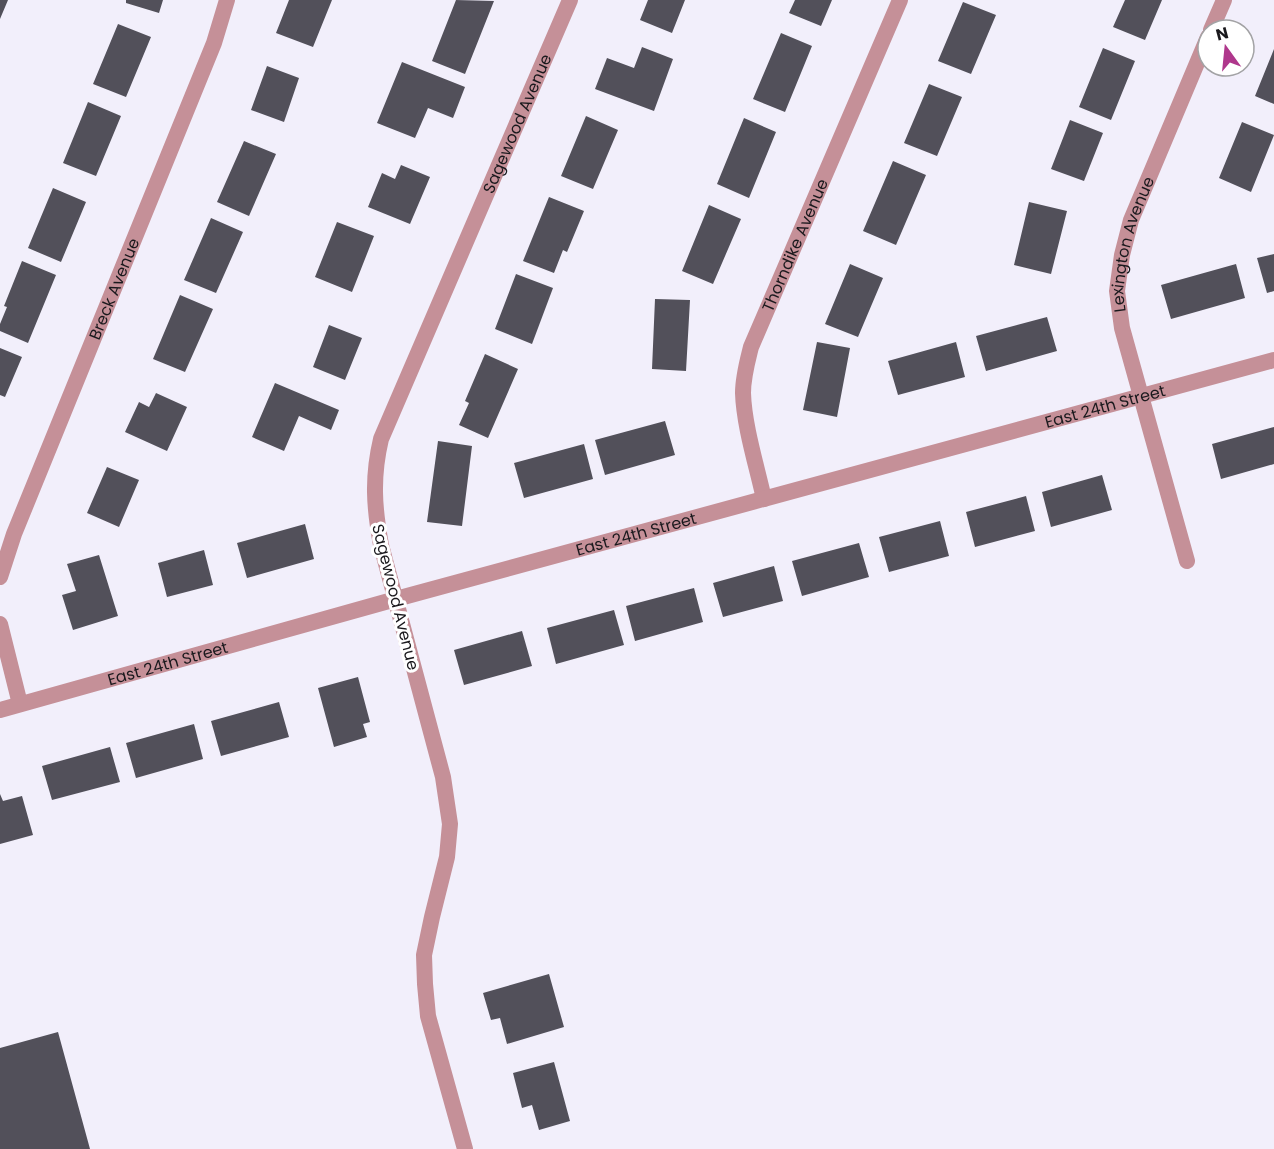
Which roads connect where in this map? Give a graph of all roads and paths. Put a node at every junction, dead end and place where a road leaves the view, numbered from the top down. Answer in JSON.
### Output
{"nodes":[{"id":1,"x":227,"y":0,"type":"edge"},
{"id":2,"x":570,"y":0,"type":"edge"},
{"id":3,"x":900,"y":0,"type":"edge"},
{"id":4,"x":1224,"y":0,"type":"edge"},
{"id":5,"x":1216,"y":18,"type":"edge"},
{"id":6,"x":1196,"y":66,"type":"edge"},
{"id":7,"x":1274,"y":360,"type":"edge"},
{"id":8,"x":1140,"y":398,"type":"junction"},
{"id":9,"x":764,"y":499,"type":"junction"},
{"id":10,"x":1187,"y":561,"type":"dead end"},
{"id":11,"x":0,"y":577,"type":"edge"},
{"id":12,"x":396,"y":599,"type":"junction"},
{"id":13,"x":0,"y":624,"type":"edge"},
{"id":14,"x":21,"y":704,"type":"junction"},
{"id":15,"x":0,"y":710,"type":"edge"},
{"id":16,"x":465,"y":1149,"type":"edge"}],
"edges":[{"from":1,"to":11,"type":"street","name":"Breck Avenue"},
{"from":2,"to":12,"type":"street","name":"Sagewood Avenue"},
{"from":3,"to":9,"type":"street","name":"Thorndike Avenue"},
{"from":4,"to":5,"type":"street"},
{"from":6,"to":8,"type":"street","name":"Lexington Avenue"},
{"from":7,"to":8,"type":"street","name":"East 24th Street"},
{"from":8,"to":9,"type":"street","name":"East 24th Street"},
{"from":8,"to":10,"type":"street","name":"Lexington Avenue"},
{"from":9,"to":12,"type":"street","name":"East 24th Street"},
{"from":12,"to":14,"type":"street","name":"East 24th Street"},
{"from":12,"to":16,"type":"street","name":"Sagewood Avenue"},
{"from":13,"to":14,"type":"street"},
{"from":14,"to":15,"type":"street","name":"East 24th Street"}]}
